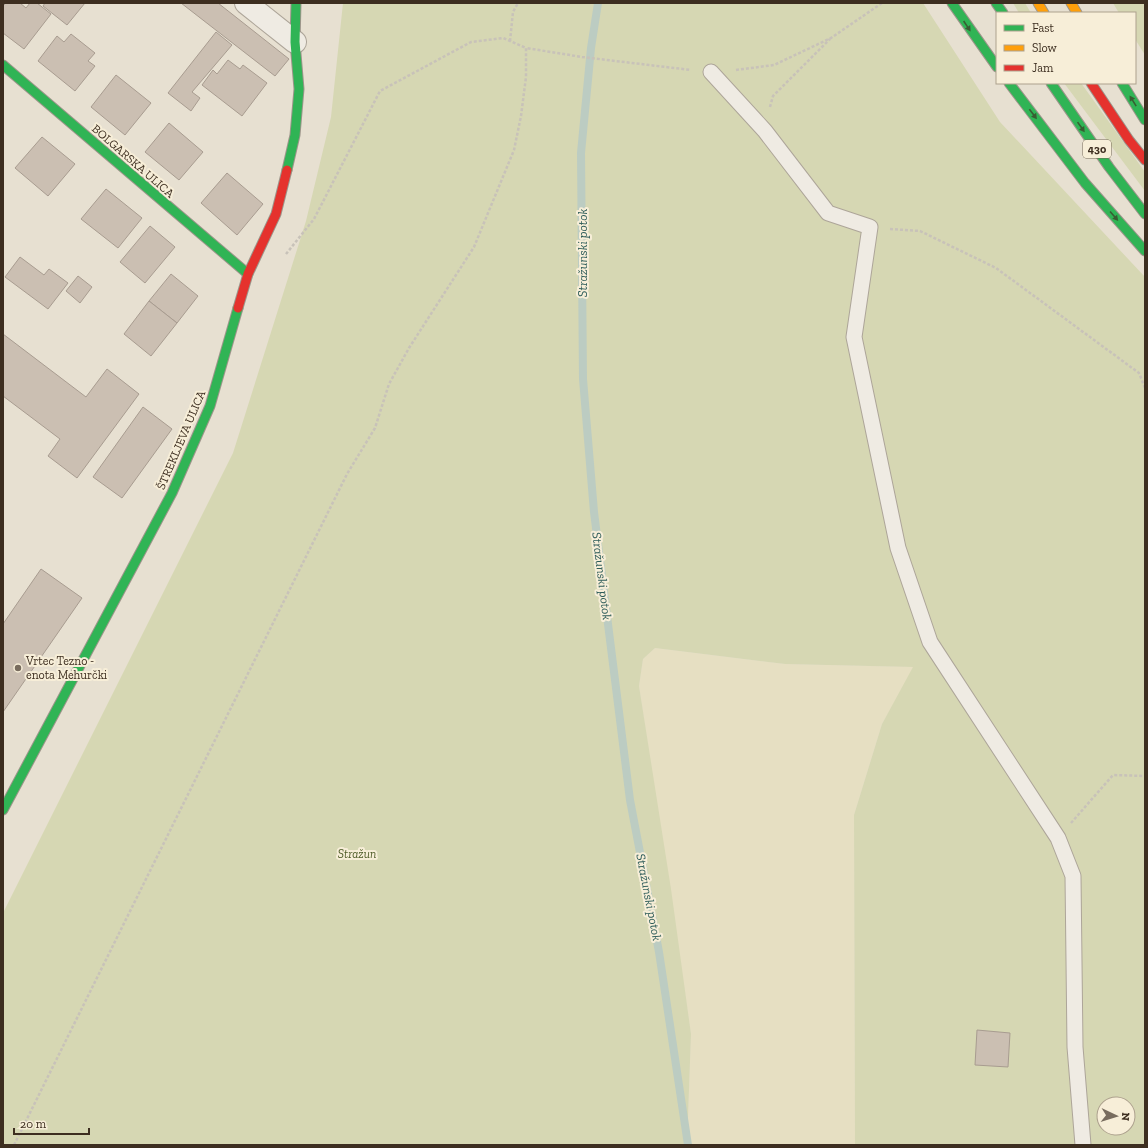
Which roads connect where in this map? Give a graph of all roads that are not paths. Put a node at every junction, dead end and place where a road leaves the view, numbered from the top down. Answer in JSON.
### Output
{"nodes":[{"id":1,"x":246,"y":3,"type":"edge"},
{"id":2,"x":296,"y":3,"type":"edge"},
{"id":3,"x":952,"y":3,"type":"edge"},
{"id":4,"x":996,"y":3,"type":"edge"},
{"id":5,"x":1038,"y":3,"type":"edge"},
{"id":6,"x":1071,"y":3,"type":"edge"},
{"id":7,"x":1002,"y":12,"type":"edge"},
{"id":8,"x":1043,"y":12,"type":"edge"},
{"id":9,"x":1076,"y":12,"type":"edge"},
{"id":10,"x":295,"y":42,"type":"junction"},
{"id":11,"x":3,"y":65,"type":"edge"},
{"id":12,"x":996,"y":66,"type":"edge"},
{"id":13,"x":711,"y":72,"type":"road end"},
{"id":14,"x":1010,"y":84,"type":"edge"},
{"id":15,"x":1052,"y":84,"type":"edge"},
{"id":16,"x":1092,"y":84,"type":"edge"},
{"id":17,"x":1123,"y":84,"type":"edge"},
{"id":18,"x":1145,"y":120,"type":"edge"},
{"id":19,"x":1145,"y":160,"type":"edge"},
{"id":20,"x":1145,"y":214,"type":"edge"},
{"id":21,"x":1145,"y":251,"type":"edge"},
{"id":22,"x":248,"y":274,"type":"junction"},
{"id":23,"x":3,"y":810,"type":"edge"},
{"id":24,"x":1083,"y":1145,"type":"edge"}],
"edges":[{"from":1,"to":10,"type":"street"},
{"from":2,"to":10,"type":"main road","name":"ŠTREKLJEVA ULICA"},
{"from":3,"to":12,"type":"main road","one_way":true},
{"from":4,"to":7,"type":"main road"},
{"from":5,"to":8,"type":"main road"},
{"from":6,"to":9,"type":"main road"},
{"from":10,"to":22,"type":"main road","name":"ŠTREKLJEVA ULICA"},
{"from":11,"to":22,"type":"main road","name":"BOLGARSKA ULICA"},
{"from":13,"to":24,"type":"lane"},
{"from":14,"to":21,"type":"main road","one_way":true},
{"from":15,"to":20,"type":"main road","number":"430","one_way":true},
{"from":16,"to":19,"type":"main road","number":"430"},
{"from":18,"to":17,"type":"main road","one_way":true},
{"from":22,"to":23,"type":"main road","name":"ŠTREKLJEVA ULICA"}]}
